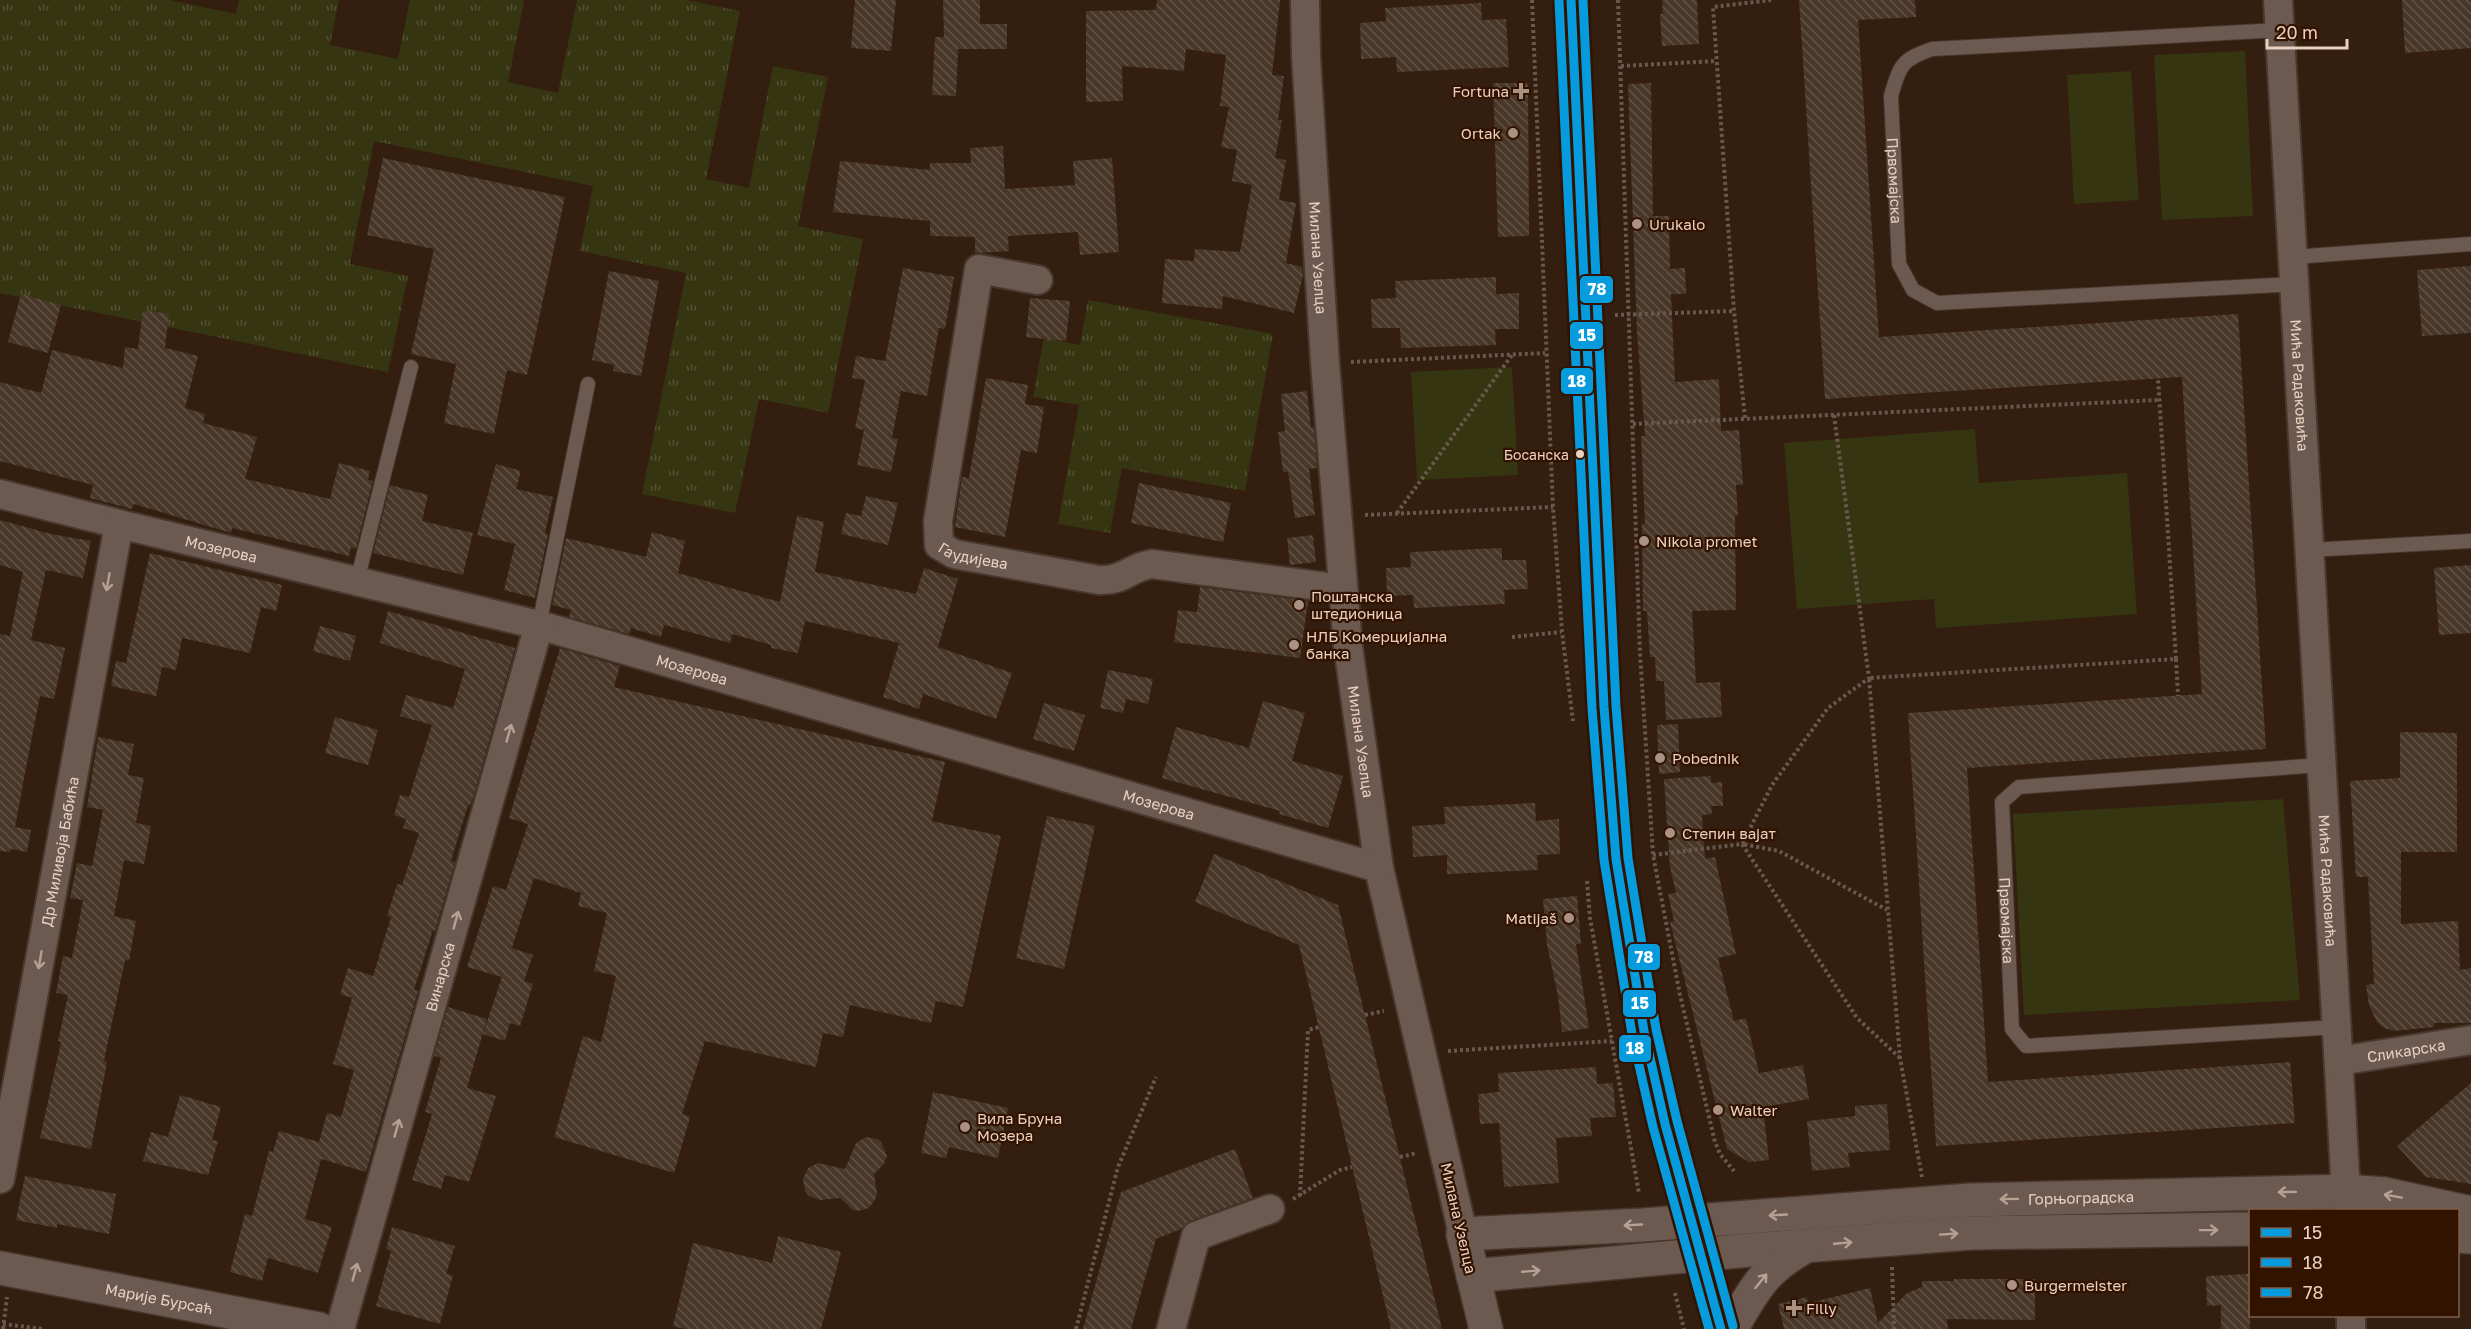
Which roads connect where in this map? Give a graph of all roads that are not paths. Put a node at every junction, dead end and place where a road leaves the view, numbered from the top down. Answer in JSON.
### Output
{"nodes":[{"id":1,"x":1305,"y":0,"type":"edge"},
{"id":2,"x":1571,"y":0,"type":"edge"},
{"id":3,"x":2278,"y":0,"type":"edge"},
{"id":4,"x":2280,"y":30,"type":"junction"},
{"id":5,"x":2471,"y":244,"type":"edge"},
{"id":6,"x":2294,"y":270,"type":"junction"},
{"id":7,"x":1038,"y":280,"type":"dead end"},
{"id":8,"x":411,"y":367,"type":"dead end"},
{"id":9,"x":588,"y":384,"type":"dead end"},
{"id":10,"x":0,"y":494,"type":"edge"},
{"id":11,"x":119,"y":524,"type":"junction"},
{"id":12,"x":2471,"y":542,"type":"edge"},
{"id":13,"x":2309,"y":550,"type":"junction"},
{"id":14,"x":357,"y":581,"type":"junction"},
{"id":15,"x":1342,"y":589,"type":"junction"},
{"id":16,"x":540,"y":625,"type":"junction"},
{"id":17,"x":2321,"y":765,"type":"junction"},
{"id":18,"x":1379,"y":868,"type":"junction"},
{"id":19,"x":2337,"y":1027,"type":"junction"},
{"id":20,"x":2471,"y":1040,"type":"edge"},
{"id":21,"x":2339,"y":1061,"type":"junction"},
{"id":22,"x":0,"y":1179,"type":"edge"},
{"id":23,"x":2347,"y":1201,"type":"edge"},
{"id":24,"x":1270,"y":1209,"type":"road end"},
{"id":25,"x":2457,"y":1209,"type":"edge"},
{"id":26,"x":1691,"y":1221,"type":"junction"},
{"id":27,"x":2249,"y":1229,"type":"edge"},
{"id":28,"x":1463,"y":1234,"type":"junction"},
{"id":29,"x":1805,"y":1246,"type":"junction"},
{"id":30,"x":1701,"y":1254,"type":"junction"},
{"id":31,"x":0,"y":1268,"type":"edge"},
{"id":32,"x":1473,"y":1276,"type":"junction"},
{"id":33,"x":319,"y":1329,"type":"edge"},
{"id":34,"x":340,"y":1329,"type":"edge"},
{"id":35,"x":1171,"y":1329,"type":"edge"},
{"id":36,"x":1486,"y":1329,"type":"edge"},
{"id":37,"x":1721,"y":1329,"type":"edge"},
{"id":38,"x":1731,"y":1329,"type":"edge"}],
"edges":[{"from":1,"to":15,"type":"street","name":"Милана Узелца"},
{"from":2,"to":26,"type":"street"},
{"from":3,"to":4,"type":"street","name":"Мића Радаковића"},
{"from":4,"to":6,"type":"street","name":"Мића Радаковића"},
{"from":4,"to":6,"type":"lane","name":"Првомајска"},
{"from":5,"to":6,"type":"lane"},
{"from":6,"to":13,"type":"street","name":"Мића Радаковића"},
{"from":7,"to":15,"type":"street","name":"Гаудијева"},
{"from":8,"to":14,"type":"lane"},
{"from":9,"to":16,"type":"lane"},
{"from":10,"to":11,"type":"street","name":"Мозерова"},
{"from":11,"to":14,"type":"street","name":"Мозерова"},
{"from":11,"to":22,"type":"street","name":"Др Миливоја Бабића","one_way":true},
{"from":12,"to":13,"type":"lane"},
{"from":13,"to":17,"type":"street","name":"Мића Радаковића"},
{"from":14,"to":16,"type":"street","name":"Мозерова"},
{"from":15,"to":18,"type":"street","name":"Милана Узелца"},
{"from":16,"to":18,"type":"street","name":"Мозерова"},
{"from":34,"to":16,"type":"street","name":"Винарска","one_way":true},
{"from":17,"to":19,"type":"street","name":"Мића Радаковића"},
{"from":17,"to":19,"type":"lane","name":"Првомајска"},
{"from":18,"to":28,"type":"street","name":"Милана Узелца"},
{"from":19,"to":21,"type":"street","name":"Мића Радаковића"},
{"from":20,"to":21,"type":"street","name":"Сликарска"},
{"from":21,"to":23,"type":"street","name":"Мића Радаковића"},
{"from":25,"to":23,"type":"street","name":"Горњоградска","one_way":true},
{"from":23,"to":26,"type":"street","name":"Горњоградска","one_way":true},
{"from":24,"to":35,"type":"street"},
{"from":26,"to":28,"type":"street","name":"Горњоградска","one_way":true},
{"from":26,"to":30,"type":"street"},
{"from":29,"to":27,"type":"street","one_way":true},
{"from":28,"to":32,"type":"street","name":"Милана Узелца"},
{"from":29,"to":30,"type":"street"},
{"from":38,"to":29,"type":"street","one_way":true},
{"from":32,"to":30,"type":"street","one_way":true},
{"from":30,"to":37,"type":"street"},
{"from":31,"to":33,"type":"street","name":"Марије Бурсаћ"},
{"from":32,"to":36,"type":"street","name":"Милана Узелца"}]}
